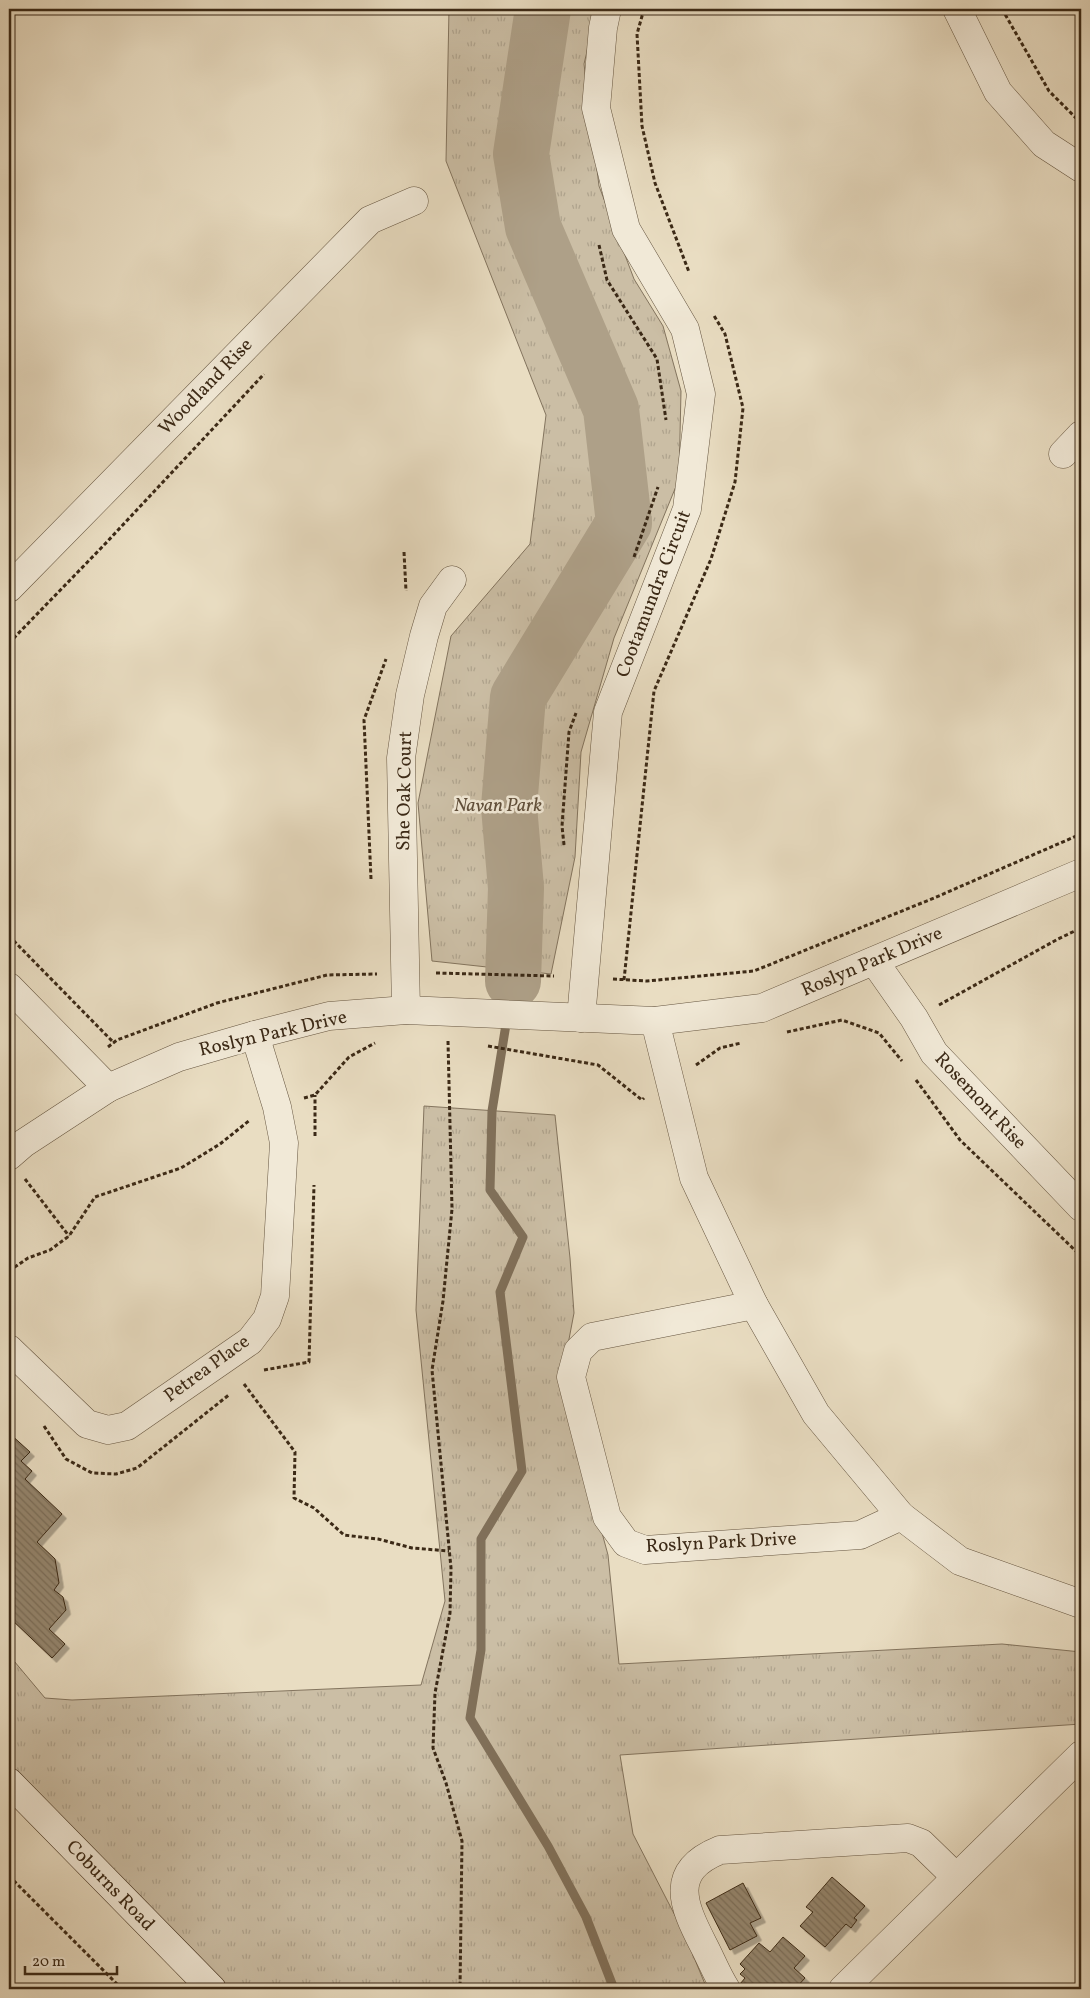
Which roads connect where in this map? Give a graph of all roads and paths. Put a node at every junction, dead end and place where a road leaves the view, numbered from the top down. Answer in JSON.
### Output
{"nodes":[{"id":1,"x":607,"y":9,"type":"edge"},
{"id":2,"x":957,"y":9,"type":"edge"},
{"id":3,"x":1002,"y":9,"type":"edge"},
{"id":4,"x":1081,"y":123,"type":"edge"},
{"id":5,"x":1081,"y":168,"type":"edge"},
{"id":6,"x":414,"y":201,"type":"dead end"},
{"id":7,"x":599,"y":243,"type":"dead end"},
{"id":8,"x":268,"y":370,"type":"dead end"},
{"id":9,"x":666,"y":422,"type":"dead end"},
{"id":10,"x":658,"y":484,"type":"dead end"},
{"id":11,"x":631,"y":564,"type":"dead end"},
{"id":12,"x":452,"y":580,"type":"dead end"},
{"id":13,"x":9,"y":588,"type":"edge"},
{"id":14,"x":9,"y":643,"type":"edge"},
{"id":15,"x":580,"y":704,"type":"dead end"},
{"id":16,"x":1081,"y":834,"type":"edge"},
{"id":17,"x":566,"y":854,"type":"dead end"},
{"id":18,"x":1081,"y":873,"type":"edge"},
{"id":19,"x":1081,"y":928,"type":"edge"},
{"id":20,"x":9,"y":936,"type":"edge"},
{"id":21,"x":874,"y":961,"type":"junction"},
{"id":22,"x":754,"y":971,"type":"junction"},
{"id":23,"x":452,"y":974,"type":"dead end"},
{"id":24,"x":572,"y":977,"type":"junction"},
{"id":25,"x":9,"y":987,"type":"edge"},
{"id":26,"x":759,"y":1008,"type":"junction"},
{"id":27,"x":406,"y":1010,"type":"junction"},
{"id":28,"x":581,"y":1018,"type":"junction"},
{"id":29,"x":914,"y":1018,"type":"junction"},
{"id":30,"x":655,"y":1021,"type":"junction"},
{"id":31,"x":879,"y":1033,"type":"junction"},
{"id":32,"x":780,"y":1034,"type":"dead end"},
{"id":33,"x":255,"y":1035,"type":"junction"},
{"id":34,"x":438,"y":1040,"type":"dead end"},
{"id":35,"x":378,"y":1042,"type":"dead end"},
{"id":36,"x":114,"y":1043,"type":"dead end"},
{"id":37,"x":481,"y":1045,"type":"dead end"},
{"id":38,"x":523,"y":1051,"type":"dead end"},
{"id":39,"x":907,"y":1068,"type":"dead end"},
{"id":40,"x":913,"y":1076,"type":"dead end"},
{"id":41,"x":108,"y":1088,"type":"junction"},
{"id":42,"x":277,"y":1107,"type":"junction"},
{"id":43,"x":15,"y":1165,"type":"edge"},
{"id":44,"x":1081,"y":1207,"type":"edge"},
{"id":45,"x":69,"y":1236,"type":"junction"},
{"id":46,"x":1081,"y":1256,"type":"edge"},
{"id":47,"x":9,"y":1271,"type":"edge"},
{"id":48,"x":754,"y":1305,"type":"junction"},
{"id":49,"x":9,"y":1349,"type":"edge"},
{"id":50,"x":244,"y":1384,"type":"dead end"},
{"id":51,"x":901,"y":1516,"type":"junction"},
{"id":52,"x":449,"y":1551,"type":"junction"},
{"id":53,"x":1081,"y":1604,"type":"edge"},
{"id":54,"x":1081,"y":1755,"type":"edge"},
{"id":55,"x":9,"y":1782,"type":"edge"},
{"id":56,"x":9,"y":1876,"type":"edge"},
{"id":57,"x":956,"y":1877,"type":"junction"},
{"id":58,"x":122,"y":1989,"type":"edge"},
{"id":59,"x":212,"y":1989,"type":"edge"},
{"id":60,"x":460,"y":1989,"type":"edge"},
{"id":61,"x":726,"y":1989,"type":"edge"},
{"id":62,"x":843,"y":1989,"type":"edge"}],
"edges":[{"from":1,"to":24,"type":"street","name":"Cootamundra Circuit"},
{"from":2,"to":5,"type":"street"},
{"from":3,"to":4,"type":"path"},
{"from":6,"to":13,"type":"street","name":"Woodland Rise"},
{"from":7,"to":9,"type":"path"},
{"from":8,"to":14,"type":"path"},
{"from":10,"to":11,"type":"path"},
{"from":12,"to":27,"type":"street","name":"She Oak Court"},
{"from":15,"to":17,"type":"path"},
{"from":16,"to":22,"type":"path"},
{"from":18,"to":21,"type":"street","name":"Roslyn Park Drive"},
{"from":19,"to":29,"type":"path"},
{"from":20,"to":36,"type":"path"},
{"from":21,"to":26,"type":"street","name":"Roslyn Park Drive"},
{"from":21,"to":29,"type":"street","name":"Rosemont Rise"},
{"from":22,"to":24,"type":"path"},
{"from":22,"to":26,"type":"path"},
{"from":23,"to":24,"type":"path"},
{"from":24,"to":28,"type":"street","name":"Cootamundra Circuit"},
{"from":25,"to":41,"type":"street"},
{"from":26,"to":30,"type":"street","name":"Roslyn Park Drive"},
{"from":27,"to":28,"type":"street","name":"Roslyn Park Drive"},
{"from":27,"to":33,"type":"street","name":"Roslyn Park Drive"},
{"from":28,"to":30,"type":"street","name":"Roslyn Park Drive"},
{"from":29,"to":31,"type":"path"},
{"from":29,"to":44,"type":"street","name":"Rosemont Rise"},
{"from":30,"to":48,"type":"street"},
{"from":31,"to":32,"type":"path"},
{"from":31,"to":39,"type":"path"},
{"from":33,"to":41,"type":"street","name":"Roslyn Park Drive"},
{"from":33,"to":42,"type":"street","name":"Petrea Place"},
{"from":34,"to":52,"type":"path"},
{"from":35,"to":42,"type":"path"},
{"from":37,"to":38,"type":"path"},
{"from":40,"to":46,"type":"path"},
{"from":41,"to":43,"type":"street","name":"Roslyn Park Drive"},
{"from":42,"to":45,"type":"path"},
{"from":42,"to":49,"type":"street","name":"Petrea Place"},
{"from":43,"to":45,"type":"path"},
{"from":45,"to":47,"type":"path"},
{"from":48,"to":51,"type":"street"},
{"from":48,"to":51,"type":"street","name":"Roslyn Park Drive"},
{"from":50,"to":52,"type":"path"},
{"from":51,"to":53,"type":"street"},
{"from":52,"to":60,"type":"path"},
{"from":54,"to":57,"type":"street"},
{"from":55,"to":59,"type":"street","name":"Coburns Road"},
{"from":56,"to":58,"type":"path"},
{"from":57,"to":61,"type":"street"},
{"from":57,"to":62,"type":"street"}]}
